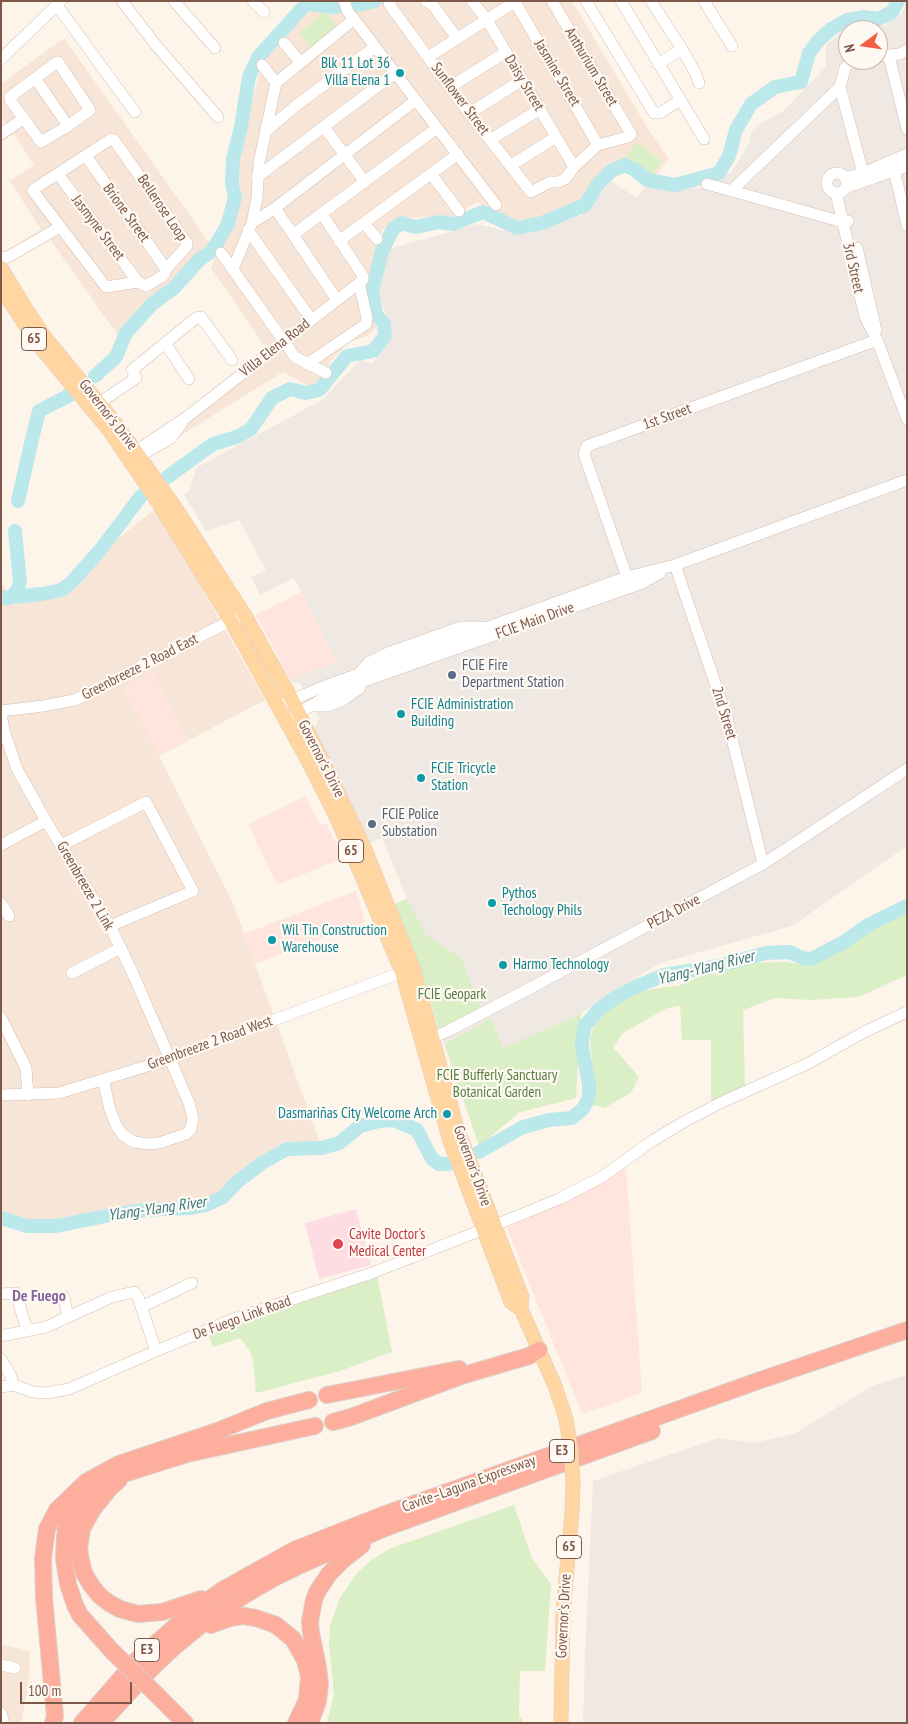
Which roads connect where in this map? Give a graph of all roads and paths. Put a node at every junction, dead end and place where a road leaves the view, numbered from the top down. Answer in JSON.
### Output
{"nodes":[{"id":1,"x":122,"y":1,"type":"edge"},
{"id":2,"x":174,"y":1,"type":"edge"},
{"id":3,"x":253,"y":1,"type":"edge"},
{"id":4,"x":472,"y":1,"type":"edge"},
{"id":5,"x":552,"y":1,"type":"edge"},
{"id":6,"x":586,"y":1,"type":"edge"},
{"id":7,"x":621,"y":1,"type":"edge"},
{"id":8,"x":651,"y":1,"type":"edge"},
{"id":9,"x":704,"y":1,"type":"edge"},
{"id":10,"x":430,"y":2,"type":"edge"},
{"id":11,"x":516,"y":2,"type":"edge"},
{"id":12,"x":390,"y":3,"type":"edge"},
{"id":13,"x":59,"y":4,"type":"edge"},
{"id":14,"x":348,"y":9,"type":"edge"},
{"id":15,"x":264,"y":12,"type":"dead end"},
{"id":16,"x":487,"y":20,"type":"junction"},
{"id":17,"x":457,"y":38,"type":"junction"},
{"id":18,"x":284,"y":43,"type":"dead end"},
{"id":19,"x":732,"y":46,"type":"dead end"},
{"id":20,"x":375,"y":47,"type":"junction"},
{"id":21,"x":215,"y":48,"type":"dead end"},
{"id":22,"x":682,"y":49,"type":"junction"},
{"id":23,"x":907,"y":50,"type":"edge"},
{"id":24,"x":506,"y":52,"type":"junction"},
{"id":25,"x":888,"y":56,"type":"edge"},
{"id":26,"x":428,"y":57,"type":"junction"},
{"id":27,"x":1,"y":59,"type":"edge"},
{"id":28,"x":300,"y":62,"type":"junction"},
{"id":29,"x":658,"y":64,"type":"junction"},
{"id":30,"x":262,"y":65,"type":"dead end"},
{"id":31,"x":888,"y":69,"type":"edge"},
{"id":32,"x":844,"y":70,"type":"edge"},
{"id":33,"x":395,"y":73,"type":"junction"},
{"id":34,"x":34,"y":78,"type":"junction"},
{"id":35,"x":522,"y":80,"type":"junction"},
{"id":36,"x":276,"y":83,"type":"junction"},
{"id":37,"x":699,"y":83,"type":"dead end"},
{"id":38,"x":450,"y":87,"type":"junction"},
{"id":39,"x":840,"y":87,"type":"junction"},
{"id":40,"x":416,"y":100,"type":"junction"},
{"id":41,"x":680,"y":100,"type":"junction"},
{"id":42,"x":540,"y":109,"type":"junction"},
{"id":43,"x":135,"y":112,"type":"dead end"},
{"id":44,"x":470,"y":113,"type":"junction"},
{"id":45,"x":218,"y":117,"type":"dead end"},
{"id":46,"x":24,"y":118,"type":"junction"},
{"id":47,"x":68,"y":126,"type":"junction"},
{"id":48,"x":324,"y":127,"type":"junction"},
{"id":49,"x":437,"y":128,"type":"junction"},
{"id":50,"x":907,"y":129,"type":"edge"},
{"id":51,"x":265,"y":132,"type":"junction"},
{"id":52,"x":1,"y":134,"type":"edge"},
{"id":53,"x":556,"y":137,"type":"junction"},
{"id":54,"x":704,"y":139,"type":"dead end"},
{"id":55,"x":490,"y":140,"type":"junction"},
{"id":56,"x":598,"y":145,"type":"junction"},
{"id":57,"x":344,"y":154,"type":"junction"},
{"id":58,"x":458,"y":154,"type":"junction"},
{"id":59,"x":907,"y":154,"type":"edge"},
{"id":60,"x":86,"y":156,"type":"junction"},
{"id":61,"x":510,"y":166,"type":"junction"},
{"id":62,"x":893,"y":166,"type":"junction"},
{"id":63,"x":907,"y":166,"type":"edge"},
{"id":64,"x":574,"y":167,"type":"junction"},
{"id":65,"x":863,"y":172,"type":"junction"},
{"id":66,"x":58,"y":174,"type":"junction"},
{"id":67,"x":431,"y":174,"type":"junction"},
{"id":68,"x":257,"y":178,"type":"junction"},
{"id":69,"x":365,"y":182,"type":"junction"},
{"id":70,"x":707,"y":184,"type":"dead end"},
{"id":71,"x":842,"y":187,"type":"junction"},
{"id":72,"x":731,"y":191,"type":"junction"},
{"id":73,"x":496,"y":205,"type":"dead end"},
{"id":74,"x":275,"y":208,"type":"junction"},
{"id":75,"x":459,"y":211,"type":"dead end"},
{"id":76,"x":322,"y":214,"type":"junction"},
{"id":77,"x":846,"y":221,"type":"junction"},
{"id":78,"x":364,"y":223,"type":"junction"},
{"id":79,"x":58,"y":225,"type":"junction"},
{"id":80,"x":907,"y":225,"type":"edge"},
{"id":81,"x":250,"y":227,"type":"junction"},
{"id":82,"x":294,"y":234,"type":"junction"},
{"id":83,"x":377,"y":239,"type":"dead end"},
{"id":84,"x":340,"y":241,"type":"junction"},
{"id":85,"x":221,"y":254,"type":"dead end"},
{"id":86,"x":2,"y":261,"type":"edge"},
{"id":87,"x":166,"y":269,"type":"junction"},
{"id":88,"x":232,"y":269,"type":"junction"},
{"id":89,"x":138,"y":282,"type":"junction"},
{"id":90,"x":361,"y":282,"type":"junction"},
{"id":91,"x":1,"y":287,"type":"edge"},
{"id":92,"x":337,"y":300,"type":"junction"},
{"id":93,"x":312,"y":319,"type":"junction"},
{"id":94,"x":877,"y":340,"type":"junction"},
{"id":95,"x":283,"y":342,"type":"junction"},
{"id":96,"x":165,"y":344,"type":"junction"},
{"id":97,"x":232,"y":360,"type":"dead end"},
{"id":98,"x":306,"y":364,"type":"junction"},
{"id":99,"x":326,"y":373,"type":"dead end"},
{"id":100,"x":189,"y":379,"type":"dead end"},
{"id":101,"x":96,"y":406,"type":"junction"},
{"id":102,"x":907,"y":420,"type":"edge"},
{"id":103,"x":133,"y":457,"type":"junction"},
{"id":104,"x":907,"y":480,"type":"edge"},
{"id":105,"x":675,"y":565,"type":"junction"},
{"id":106,"x":626,"y":577,"type":"junction"},
{"id":107,"x":238,"y":617,"type":"junction"},
{"id":108,"x":286,"y":703,"type":"junction"},
{"id":109,"x":1,"y":713,"type":"edge"},
{"id":110,"x":294,"y":720,"type":"junction"},
{"id":111,"x":907,"y":769,"type":"edge"},
{"id":112,"x":46,"y":821,"type":"junction"},
{"id":113,"x":1,"y":845,"type":"edge"},
{"id":114,"x":62,"y":845,"type":"junction"},
{"id":115,"x":763,"y":864,"type":"junction"},
{"id":116,"x":1,"y":903,"type":"edge"},
{"id":117,"x":8,"y":916,"type":"dead end"},
{"id":118,"x":110,"y":926,"type":"junction"},
{"id":119,"x":121,"y":948,"type":"junction"},
{"id":120,"x":407,"y":970,"type":"junction"},
{"id":121,"x":72,"y":973,"type":"dead end"},
{"id":122,"x":907,"y":1012,"type":"edge"},
{"id":123,"x":1,"y":1018,"type":"edge"},
{"id":124,"x":431,"y":1038,"type":"junction"},
{"id":125,"x":170,"y":1059,"type":"junction"},
{"id":126,"x":103,"y":1079,"type":"junction"},
{"id":127,"x":1,"y":1095,"type":"edge"},
{"id":128,"x":28,"y":1095,"type":"junction"},
{"id":129,"x":455,"y":1140,"type":"junction"},
{"id":130,"x":488,"y":1228,"type":"junction"},
{"id":131,"x":192,"y":1283,"type":"dead end"},
{"id":132,"x":1,"y":1294,"type":"edge"},
{"id":133,"x":64,"y":1297,"type":"dead end"},
{"id":134,"x":141,"y":1307,"type":"junction"},
{"id":135,"x":68,"y":1317,"type":"junction"},
{"id":136,"x":907,"y":1330,"type":"edge"},
{"id":137,"x":27,"y":1331,"type":"junction"},
{"id":138,"x":1,"y":1336,"type":"edge"},
{"id":139,"x":907,"y":1341,"type":"edge"},
{"id":140,"x":539,"y":1350,"type":"junction"},
{"id":141,"x":156,"y":1351,"type":"junction"},
{"id":142,"x":1,"y":1359,"type":"edge"},
{"id":143,"x":7,"y":1386,"type":"edge"},
{"id":144,"x":327,"y":1395,"type":"dead end"},
{"id":145,"x":309,"y":1400,"type":"dead end"},
{"id":146,"x":333,"y":1422,"type":"dead end"},
{"id":147,"x":316,"y":1426,"type":"dead end"},
{"id":148,"x":135,"y":1470,"type":"junction"},
{"id":149,"x":74,"y":1493,"type":"junction"},
{"id":150,"x":385,"y":1528,"type":"junction"},
{"id":151,"x":224,"y":1589,"type":"junction"},
{"id":152,"x":173,"y":1648,"type":"junction"},
{"id":153,"x":109,"y":1655,"type":"junction"},
{"id":154,"x":1,"y":1665,"type":"edge"},
{"id":155,"x":15,"y":1668,"type":"dead end"},
{"id":156,"x":155,"y":1700,"type":"junction"},
{"id":157,"x":1,"y":1713,"type":"edge"},
{"id":158,"x":4,"y":1723,"type":"edge"},
{"id":159,"x":53,"y":1723,"type":"edge"},
{"id":160,"x":82,"y":1723,"type":"edge"},
{"id":161,"x":101,"y":1723,"type":"edge"},
{"id":162,"x":170,"y":1723,"type":"edge"},
{"id":163,"x":185,"y":1723,"type":"edge"},
{"id":164,"x":296,"y":1723,"type":"edge"},
{"id":165,"x":310,"y":1723,"type":"edge"},
{"id":166,"x":561,"y":1723,"type":"edge"}],
"edges":[{"from":1,"to":45,"type":"street"},
{"from":2,"to":21,"type":"street"},
{"from":3,"to":15,"type":"street"},
{"from":4,"to":16,"type":"street","name":"Daisy Street"},
{"from":5,"to":56,"type":"street","name":"Anthurium Street"},
{"from":6,"to":41,"type":"street"},
{"from":7,"to":29,"type":"street"},
{"from":8,"to":22,"type":"street"},
{"from":9,"to":19,"type":"street"},
{"from":10,"to":17,"type":"street"},
{"from":11,"to":16,"type":"street"},
{"from":11,"to":56,"type":"street","name":"Jasmine Street"},
{"from":12,"to":26,"type":"street","name":"Sunflower Street"},
{"from":13,"to":27,"type":"street"},
{"from":13,"to":43,"type":"street"},
{"from":14,"to":20,"type":"street"},
{"from":14,"to":28,"type":"street"},
{"from":16,"to":17,"type":"street"},
{"from":16,"to":24,"type":"street","name":"Daisy Street"},
{"from":17,"to":26,"type":"street"},
{"from":18,"to":28,"type":"street"},
{"from":20,"to":33,"type":"street"},
{"from":20,"to":51,"type":"street"},
{"from":22,"to":29,"type":"street"},
{"from":22,"to":37,"type":"street"},
{"from":23,"to":25,"type":"street"},
{"from":24,"to":35,"type":"street","name":"Daisy Street"},
{"from":24,"to":38,"type":"street"},
{"from":26,"to":38,"type":"street","name":"Sunflower Street"},
{"from":28,"to":36,"type":"street"},
{"from":29,"to":41,"type":"street"},
{"from":30,"to":36,"type":"street"},
{"from":31,"to":50,"type":"street"},
{"from":32,"to":39,"type":"street"},
{"from":33,"to":40,"type":"street"},
{"from":33,"to":48,"type":"street"},
{"from":34,"to":46,"type":"street"},
{"from":34,"to":47,"type":"street"},
{"from":34,"to":47,"type":"street"},
{"from":35,"to":42,"type":"street","name":"Daisy Street"},
{"from":35,"to":44,"type":"street"},
{"from":36,"to":51,"type":"street"},
{"from":38,"to":44,"type":"street","name":"Sunflower Street"},
{"from":39,"to":65,"type":"street"},
{"from":39,"to":72,"type":"street"},
{"from":40,"to":49,"type":"street"},
{"from":40,"to":57,"type":"street"},
{"from":41,"to":54,"type":"street"},
{"from":42,"to":53,"type":"street","name":"Daisy Street"},
{"from":42,"to":55,"type":"street"},
{"from":44,"to":55,"type":"street","name":"Sunflower Street"},
{"from":46,"to":47,"type":"street"},
{"from":46,"to":52,"type":"street"},
{"from":48,"to":57,"type":"street"},
{"from":48,"to":68,"type":"street"},
{"from":49,"to":58,"type":"street"},
{"from":49,"to":69,"type":"street"},
{"from":51,"to":68,"type":"street"},
{"from":53,"to":61,"type":"street"},
{"from":53,"to":64,"type":"street","name":"Daisy Street"},
{"from":55,"to":61,"type":"street","name":"Sunflower Street"},
{"from":56,"to":64,"type":"street"},
{"from":57,"to":69,"type":"street"},
{"from":57,"to":74,"type":"street"},
{"from":58,"to":67,"type":"street"},
{"from":58,"to":73,"type":"street"},
{"from":59,"to":62,"type":"street"},
{"from":60,"to":66,"type":"street","name":"Bellerose Loop"},
{"from":60,"to":87,"type":"street","name":"Brione Street"},
{"from":60,"to":87,"type":"street","name":"Bellerose Loop"},
{"from":61,"to":64,"type":"street","name":"Sunflower Street"},
{"from":62,"to":63,"type":"street"},
{"from":62,"to":65,"type":"street"},
{"from":62,"to":71,"type":"street"},
{"from":62,"to":80,"type":"street"},
{"from":65,"to":71,"type":"street"},
{"from":66,"to":79,"type":"street","name":"Bellerose Loop"},
{"from":66,"to":89,"type":"street","name":"Jasmyne Street"},
{"from":67,"to":75,"type":"street"},
{"from":67,"to":78,"type":"street"},
{"from":68,"to":81,"type":"street"},
{"from":69,"to":76,"type":"street"},
{"from":70,"to":72,"type":"street"},
{"from":71,"to":77,"type":"street","name":"3rd Street"},
{"from":72,"to":77,"type":"street"},
{"from":74,"to":81,"type":"street"},
{"from":74,"to":82,"type":"street"},
{"from":76,"to":82,"type":"street"},
{"from":76,"to":84,"type":"street"},
{"from":77,"to":94,"type":"street","name":"3rd Street"},
{"from":78,"to":83,"type":"street"},
{"from":78,"to":84,"type":"street"},
{"from":79,"to":86,"type":"street"},
{"from":79,"to":89,"type":"street","name":"Bellerose Loop"},
{"from":81,"to":88,"type":"street"},
{"from":81,"to":93,"type":"street"},
{"from":82,"to":92,"type":"street"},
{"from":84,"to":90,"type":"street"},
{"from":85,"to":88,"type":"street"},
{"from":86,"to":101,"type":"main road","name":"Governor's Drive","number":"65"},
{"from":87,"to":89,"type":"street","name":"Bellerose Loop"},
{"from":88,"to":95,"type":"street"},
{"from":90,"to":92,"type":"street","name":"Villa Elena Road"},
{"from":90,"to":98,"type":"street"},
{"from":91,"to":101,"type":"main road","name":"Governor's Drive","number":"65"},
{"from":92,"to":93,"type":"street","name":"Villa Elena Road"},
{"from":93,"to":95,"type":"street","name":"Villa Elena Road"},
{"from":94,"to":102,"type":"street","name":"3rd Street"},
{"from":94,"to":106,"type":"street","name":"1st Street"},
{"from":95,"to":98,"type":"street"},
{"from":95,"to":103,"type":"street","name":"Villa Elena Road"},
{"from":96,"to":97,"type":"street"},
{"from":96,"to":100,"type":"street"},
{"from":96,"to":101,"type":"street"},
{"from":98,"to":99,"type":"street"},
{"from":101,"to":103,"type":"main road","name":"Governor's Drive","number":"65"},
{"from":103,"to":107,"type":"main road","name":"Governor's Drive","number":"65"},
{"from":104,"to":105,"type":"street","name":"FCIE Main Drive"},
{"from":105,"to":106,"type":"street","name":"FCIE Main Drive"},
{"from":105,"to":110,"type":"street","name":"FCIE Main Drive"},
{"from":105,"to":115,"type":"street","name":"2nd Street"},
{"from":106,"to":108,"type":"street","name":"FCIE Main Drive"},
{"from":107,"to":108,"type":"main road","name":"Governor's Drive","number":"65"},
{"from":107,"to":109,"type":"street","name":"Greenbreeze 2 Road East"},
{"from":108,"to":110,"type":"main road","name":"Governor's Drive","number":"65"},
{"from":109,"to":112,"type":"street","name":"Greenbreeze 2 Link"},
{"from":110,"to":120,"type":"main road","name":"Governor's Drive","number":"65"},
{"from":111,"to":115,"type":"street","name":"PEZA Drive"},
{"from":112,"to":113,"type":"street"},
{"from":112,"to":114,"type":"street","name":"Greenbreeze 2 Link"},
{"from":114,"to":118,"type":"street","name":"Greenbreeze 2 Link"},
{"from":114,"to":118,"type":"street"},
{"from":115,"to":124,"type":"street","name":"PEZA Drive"},
{"from":116,"to":117,"type":"street"},
{"from":118,"to":119,"type":"street","name":"Greenbreeze 2 Link"},
{"from":119,"to":121,"type":"street"},
{"from":119,"to":125,"type":"street","name":"Greenbreeze 2 Link"},
{"from":120,"to":124,"type":"main road","name":"Governor's Drive","number":"65"},
{"from":120,"to":125,"type":"street","name":"Greenbreeze 2 Road West"},
{"from":120,"to":129,"type":"main road","name":"Governor's Drive","number":"65"},
{"from":122,"to":130,"type":"street","name":"De Fuego Link Road"},
{"from":123,"to":128,"type":"street"},
{"from":124,"to":129,"type":"main road","name":"Governor's Drive","number":"65"},
{"from":125,"to":126,"type":"street","name":"Greenbreeze 2 Road West"},
{"from":125,"to":126,"type":"street"},
{"from":126,"to":128,"type":"street","name":"Greenbreeze 2 Road West"},
{"from":127,"to":128,"type":"street","name":"Greenbreeze 2 Road West"},
{"from":129,"to":130,"type":"main road","name":"Governor's Drive","number":"65"},
{"from":130,"to":140,"type":"main road","name":"Governor's Drive","number":"65"},
{"from":130,"to":141,"type":"street","name":"De Fuego Link Road"},
{"from":131,"to":134,"type":"street"},
{"from":132,"to":137,"type":"street"},
{"from":133,"to":135,"type":"street"},
{"from":134,"to":135,"type":"street"},
{"from":134,"to":141,"type":"street"},
{"from":135,"to":137,"type":"street"},
{"from":136,"to":151,"type":"highway","name":"Cavite–Laguna Expressway","number":"E3"},
{"from":137,"to":138,"type":"street"},
{"from":139,"to":150,"type":"highway","name":"Cavite–Laguna Expressway","number":"E3"},
{"from":140,"to":144,"type":"highway"},
{"from":140,"to":146,"type":"highway"},
{"from":140,"to":166,"type":"main road","name":"Governor's Drive","number":"65","bridge":true},
{"from":141,"to":143,"type":"street","name":"De Fuego Link Road"},
{"from":142,"to":143,"type":"street"},
{"from":145,"to":149,"type":"highway"},
{"from":147,"to":148,"type":"highway"},
{"from":148,"to":151,"type":"highway"},
{"from":148,"to":153,"type":"highway"},
{"from":149,"to":153,"type":"highway"},
{"from":149,"to":159,"type":"highway"},
{"from":150,"to":152,"type":"highway","name":"Cavite–Laguna Expressway","number":"E3"},
{"from":150,"to":165,"type":"highway"},
{"from":151,"to":160,"type":"highway","name":"Cavite–Laguna Expressway","number":"E3"},
{"from":152,"to":161,"type":"highway","name":"Cavite–Laguna Expressway","number":"E3"},
{"from":152,"to":164,"type":"highway"},
{"from":153,"to":156,"type":"highway","bridge":true},
{"from":154,"to":155,"type":"street"},
{"from":156,"to":162,"type":"highway"},
{"from":156,"to":163,"type":"highway"},
{"from":157,"to":158,"type":"street"}]}
